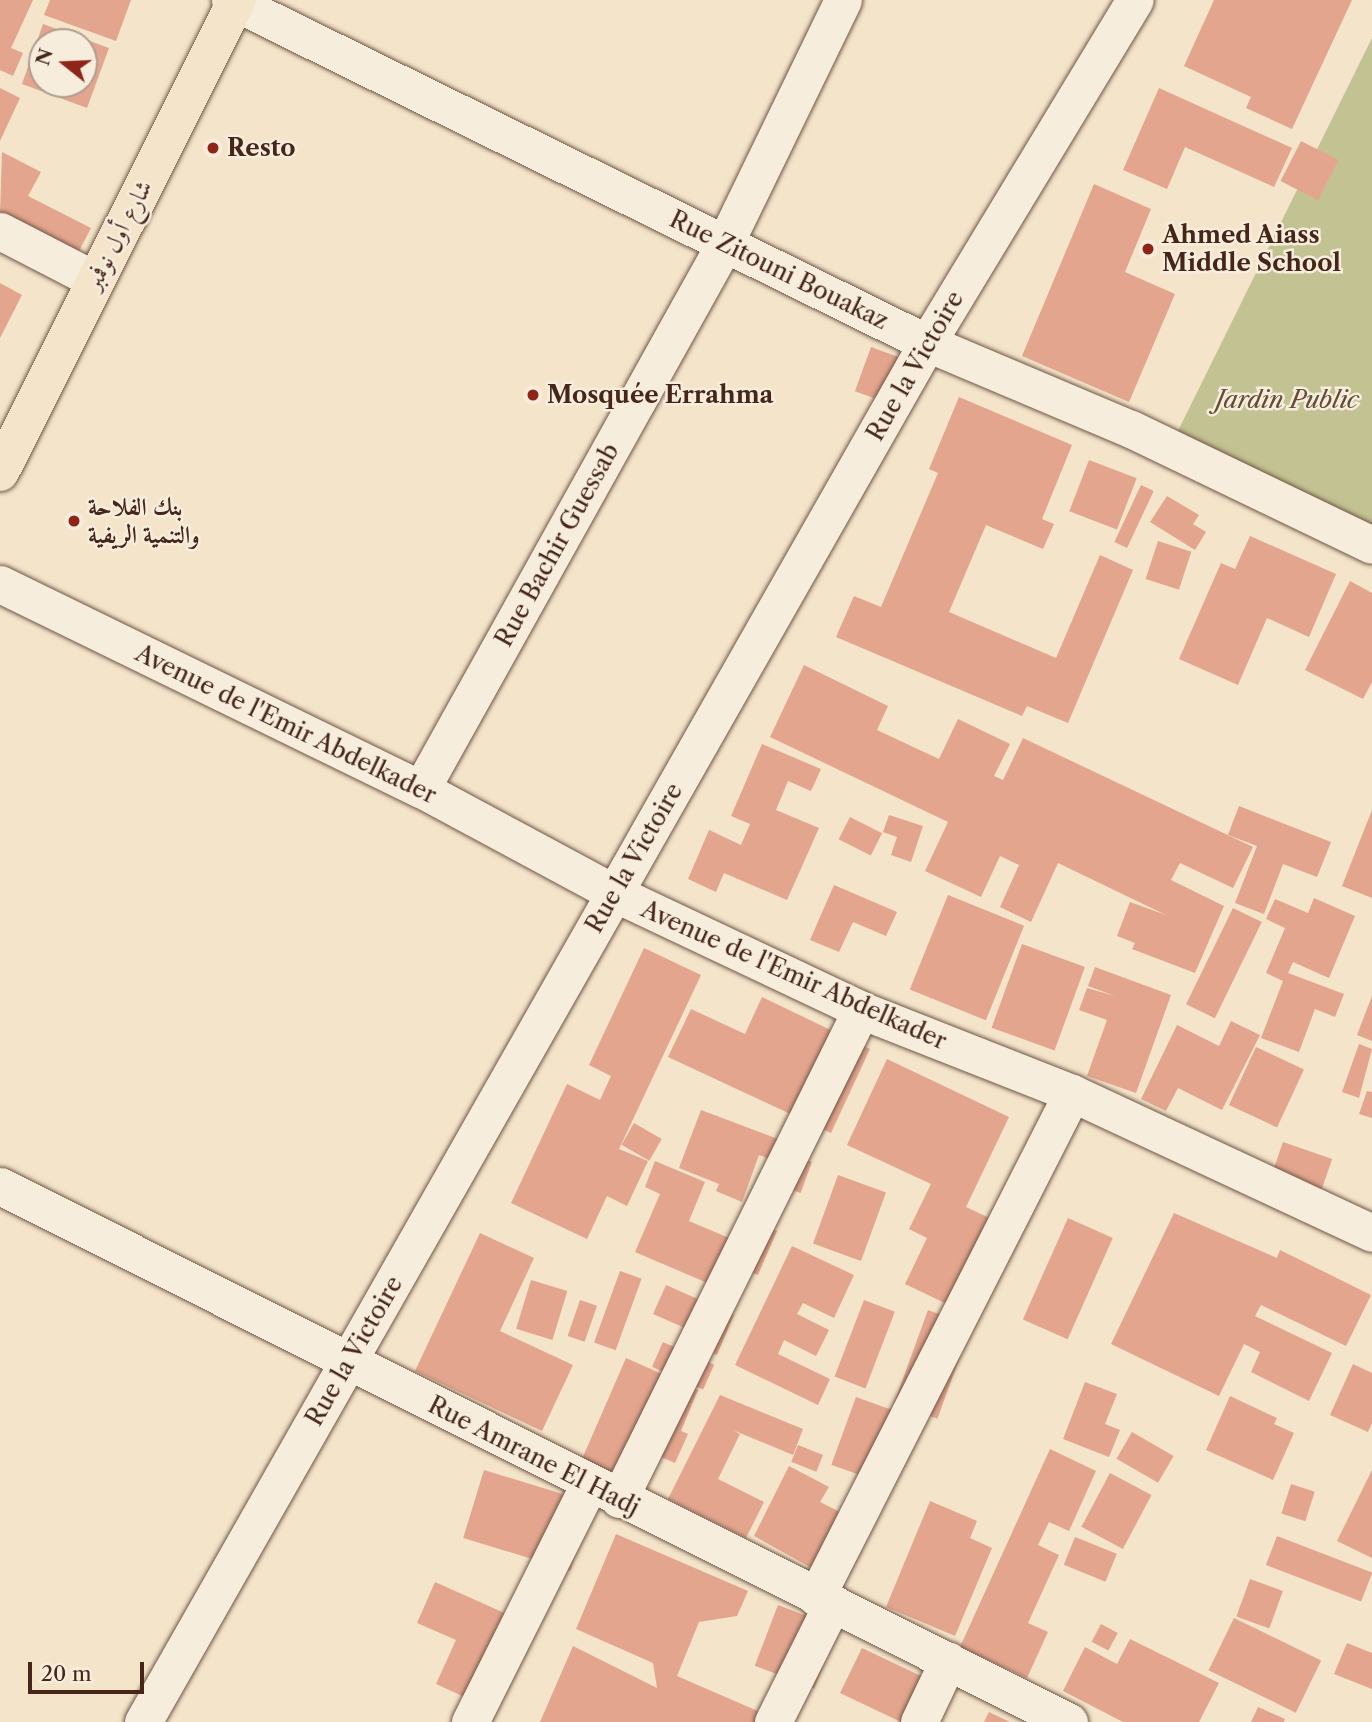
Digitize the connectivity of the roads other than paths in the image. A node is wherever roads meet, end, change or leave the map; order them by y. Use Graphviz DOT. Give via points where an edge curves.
graph roads {
  1 [pos="844,0"];
  2 [pos="1135,0"];
  3 [pos="234,1"];
  4 [pos="0,231"];
  5 [pos="725,243"];
  6 [pos="95,280"];
  7 [pos="927,343"];
  8 [pos="0,472"];
  9 [pos="1372,545"];
  10 [pos="0,584"];
  11 [pos="421,789"];
  12 [pos="614,893"];
  13 [pos="861,1010"];
  14 [pos="1072,1093"];
  15 [pos="0,1186"];
  16 [pos="1372,1233"];
  17 [pos="348,1362"];
  18 [pos="604,1492"];
  19 [pos="824,1600"];
  20 [pos="948,1661"];
  21 [pos="143,1722"];
  22 [pos="470,1722"];
  23 [pos="773,1722"];
  24 [pos="919,1722"];
  25 [pos="1069,1722"];
  1 -- 5 [label="street, Rue Bachir Guessab"];
  2 -- 7 [label="street, Rue la Victoire"];
  3 -- 5 [label="street, Rue Zitouni Bouakaz"];
  3 -- 6 [label="main road, شارع أول نوفمبر"];
  4 -- 6 [label="street"];
  5 -- 7 [label="street, Rue Zitouni Bouakaz"];
  5 -- 11 [label="street, Rue Bachir Guessab"];
  6 -- 8 [label="main road, شارع أول نوفمبر"];
  7 -- 9 [label="street, Rue Zitouni Bouakaz" via="1131,429"];
  7 -- 12 [label="street, Rue la Victoire"];
  10 -- 11 [label="street, Avenue de l'Emir Abdelkader"];
  11 -- 12 [label="street, Avenue de l'Emir Abdelkader"];
  12 -- 13 [label="street, Avenue de l'Emir Abdelkader"];
  12 -- 17 [label="street, Rue la Victoire"];
  13 -- 14 [label="street, Avenue de l'Emir Abdelkader"];
  13 -- 18 [label="street"];
  14 -- 16 [label="street, Avenue de l'Emir Abdelkader"];
  14 -- 19 [label="street"];
  15 -- 17 [label="street, Rue Amrane El Hadj"];
  17 -- 18 [label="street, Rue Amrane El Hadj"];
  17 -- 21 [label="street, Rue la Victoire"];
  18 -- 19 [label="street, Rue Amrane El Hadj"];
  18 -- 22 [label="street"];
  19 -- 20 [label="street, Rue Amrane El Hadj"];
  19 -- 23 [label="street"];
  20 -- 24 [label="street"];
  20 -- 25 [label="street, Rue Amrane El Hadj"];
}
